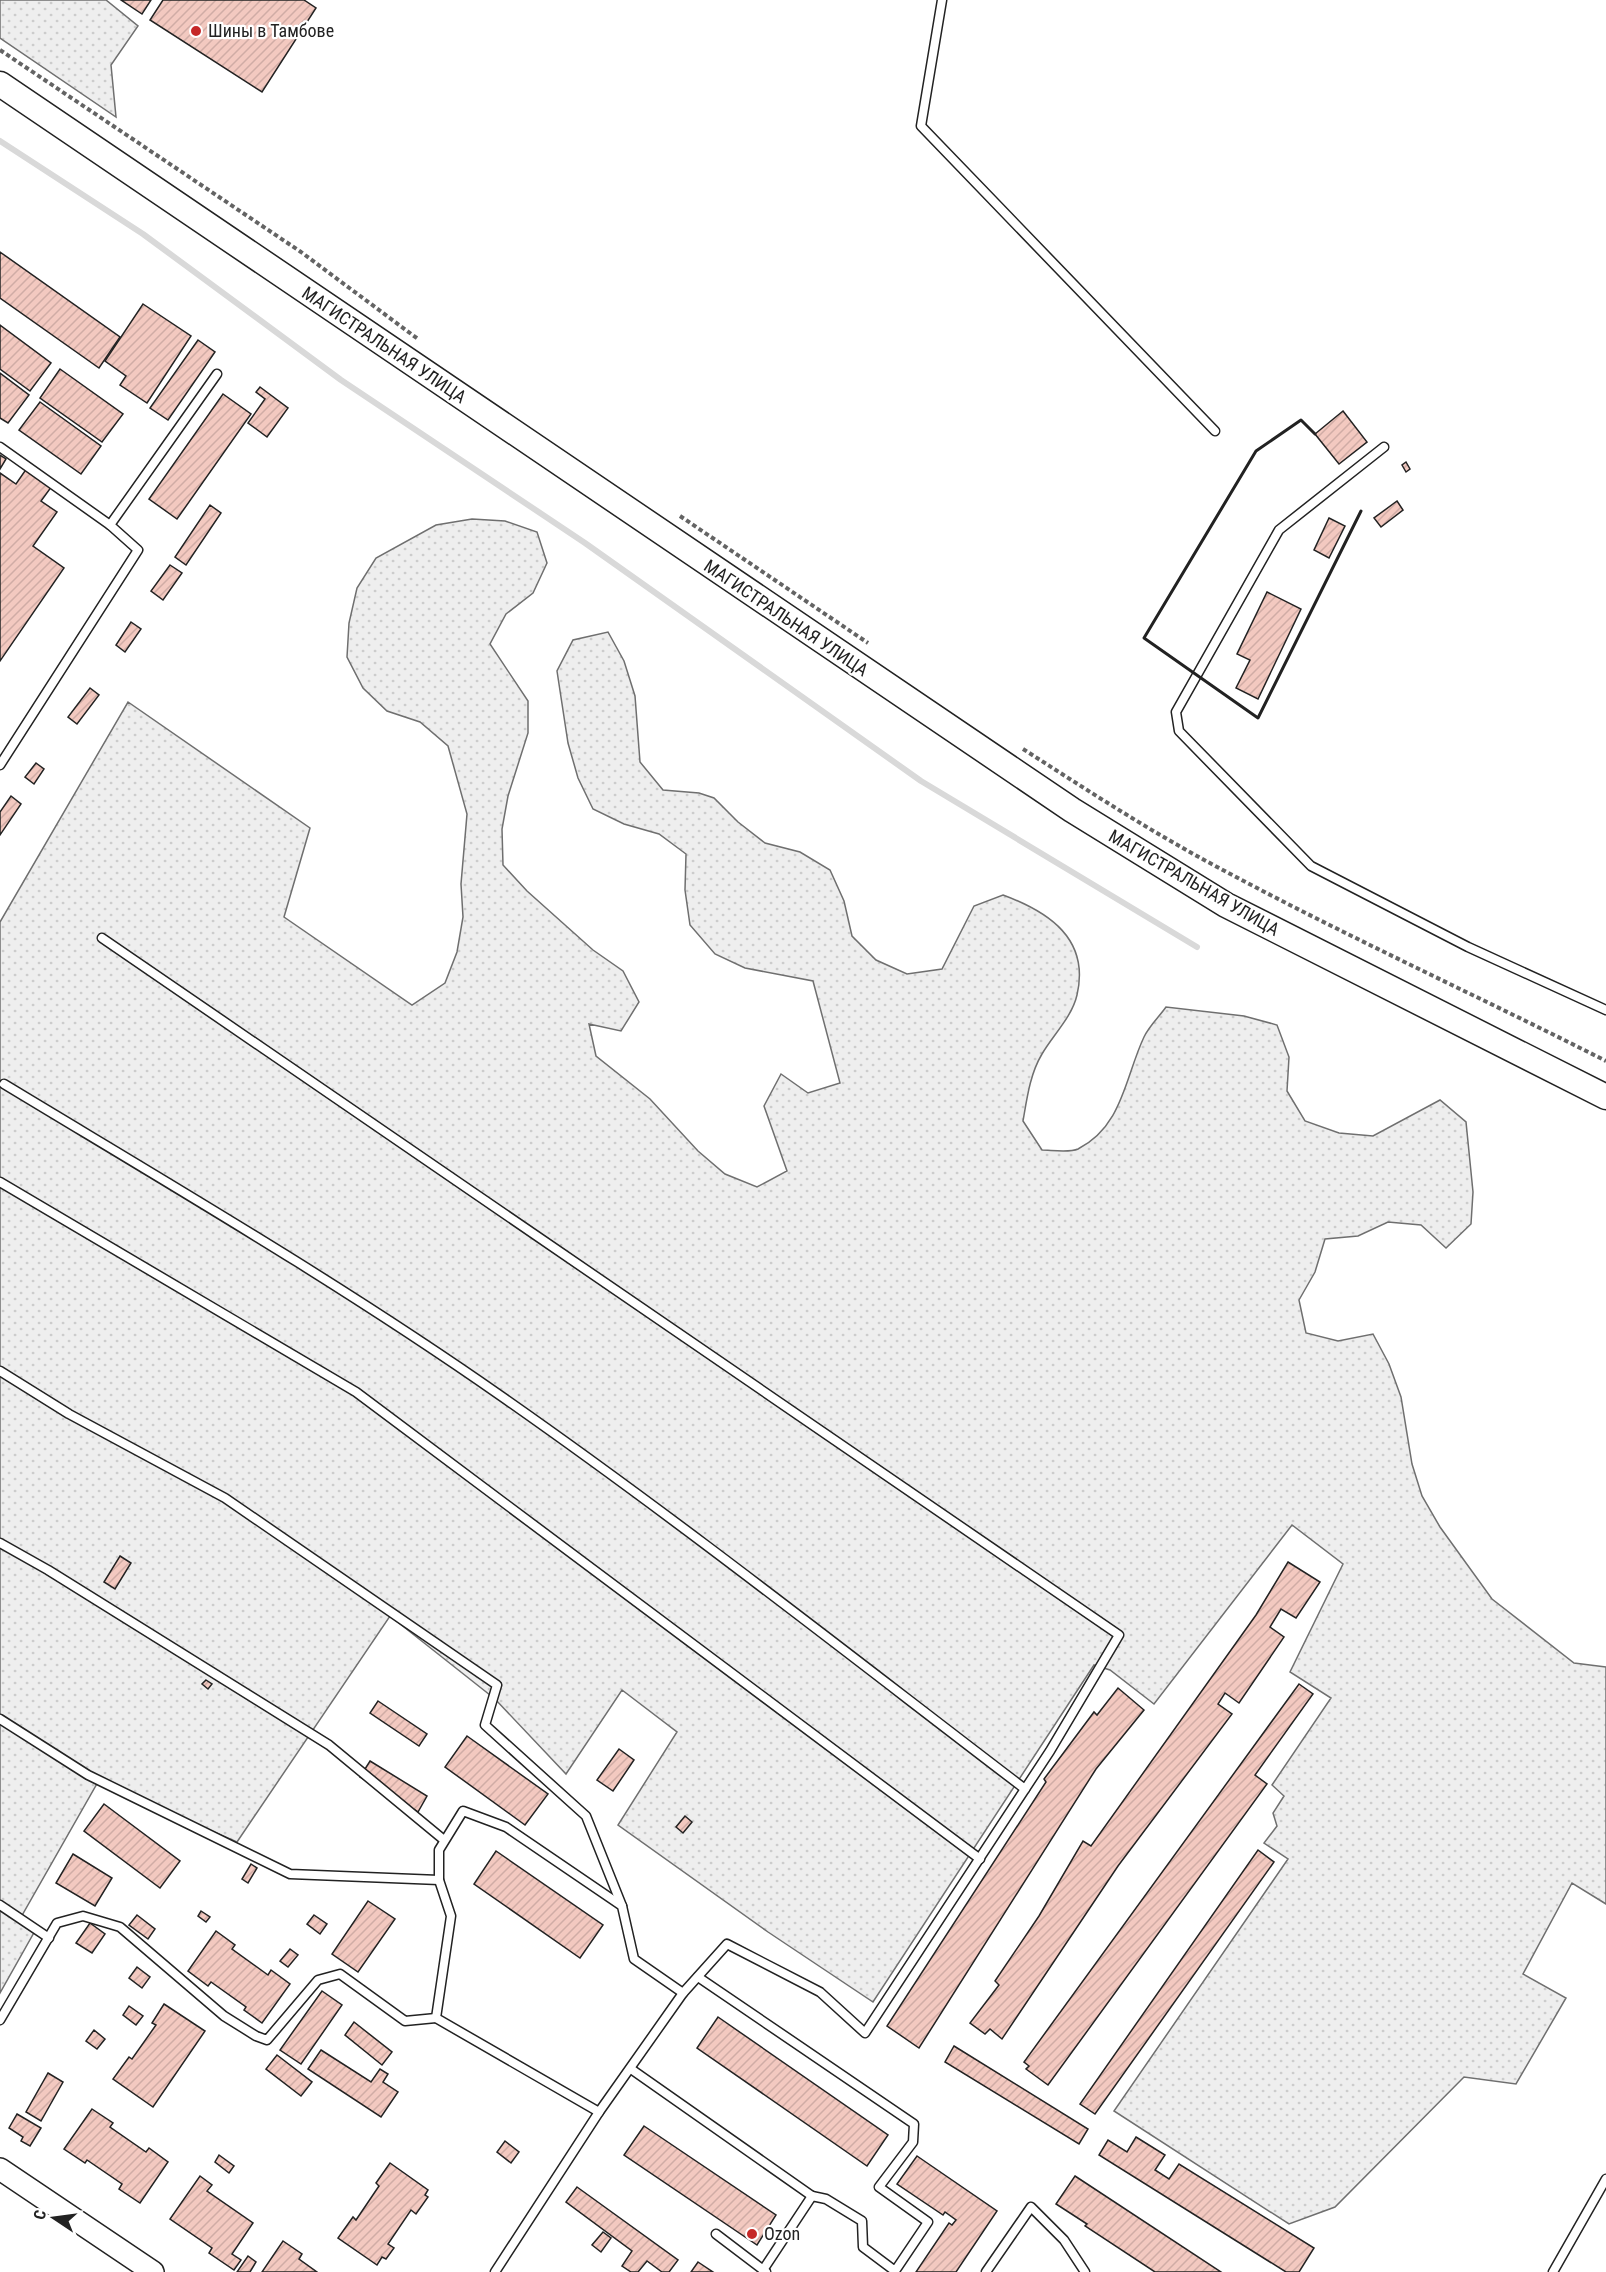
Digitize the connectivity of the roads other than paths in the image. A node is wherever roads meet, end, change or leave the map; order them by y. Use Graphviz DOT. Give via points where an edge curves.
graph roads {
  1 [pos="942,0"];
  2 [pos="0,84"];
  3 [pos="217,374"];
  4 [pos="1215,431"];
  5 [pos="0,447"];
  6 [pos="1384,447"];
  7 [pos="110,525"];
  8 [pos="0,765"];
  9 [pos="102,938"];
  10 [pos="1606,1010"];
  11 [pos="4,1084"];
  12 [pos="1606,1097"];
  13 [pos="0,1182"];
  14 [pos="0,1371"];
  15 [pos="0,1543"];
  16 [pos="0,1719"];
  17 [pos="1025,1789"];
  18 [pos="444,1840"];
  19 [pos="980,1859"];
  20 [pos="439,1881"];
  21 [pos="0,1905"];
  22 [pos="622,1906"];
  23 [pos="49,1938"];
  24 [pos="699,1977"];
  25 [pos="683,1993"];
  26 [pos="436,2018"];
  27 [pos="0,2020"];
  28 [pos="631,2069"];
  29 [pos="599,2112"];
  30 [pos="0,2169"];
  31 [pos="1606,2179"];
  32 [pos="812,2196"];
  33 [pos="716,2234"];
  34 [pos="765,2271"];
  35 [pos="153,2272"];
  36 [pos="495,2272"];
  37 [pos="986,2272"];
  38 [pos="1085,2272"];
  39 [pos="1553,2272"];
  1 -- 4 [label="lane" via="921,126"];
  2 -- 12 [label="main road, МАГИСТРАЛЬНАЯ УЛИЦА" via="1092,823 1226,905"];
  3 -- 7 [label="lane"];
  5 -- 7 [label="lane"];
  6 -- 10 [label="lane" via="1279,530 1176,712 1179,731 1311,866 1468,947"];
  7 -- 8 [label="lane" via="138,550"];
  9 -- 17 [label="lane" via="1119,1635"];
  11 -- 17 [label="lane" via="305,1266 501,1395"];
  13 -- 19 [label="lane" via="356,1392"];
  14 -- 22 [label="lane" via="69,1414 225,1498 497,1685 485,1725 586,1816"];
  15 -- 18 [label="lane" via="329,1745"];
  16 -- 20 [label="lane" via="88,1776 290,1874"];
  17 -- 19 [label="lane"];
  18 -- 20 [label="lane" via="439,1850"];
  18 -- 22 [label="lane" via="463,1810 506,1827"];
  19 -- 24 [label="lane" via="865,2033 820,1992 727,1944"];
  20 -- 26 [label="lane" via="451,1916"];
  21 -- 23 [label="lane"];
  22 -- 25 [label="lane" via="634,1959"];
  23 -- 26 [label="lane" via="57,1923 83,1916 120,1927 224,2016 267,2040 318,1980 340,1974 405,2021"];
  23 -- 27 [label="lane"];
  24 -- 25 [label="lane"];
  24 -- 32 [label="lane" via="914,2124 913,2142 879,2187 928,2222 896,2271 863,2247 862,2221 826,2199"];
  25 -- 28 [label="lane"];
  26 -- 29 [label="lane"];
  28 -- 29 [label="lane"];
  28 -- 32 [label="lane"];
  29 -- 36 [label="lane"];
  30 -- 35 [label="street"];
  31 -- 39 [label="lane"];
  32 -- 34 [label="lane"];
  33 -- 34 [label="lane"];
  37 -- 38 [label="lane" via="1031,2207 1064,2240"];
}
